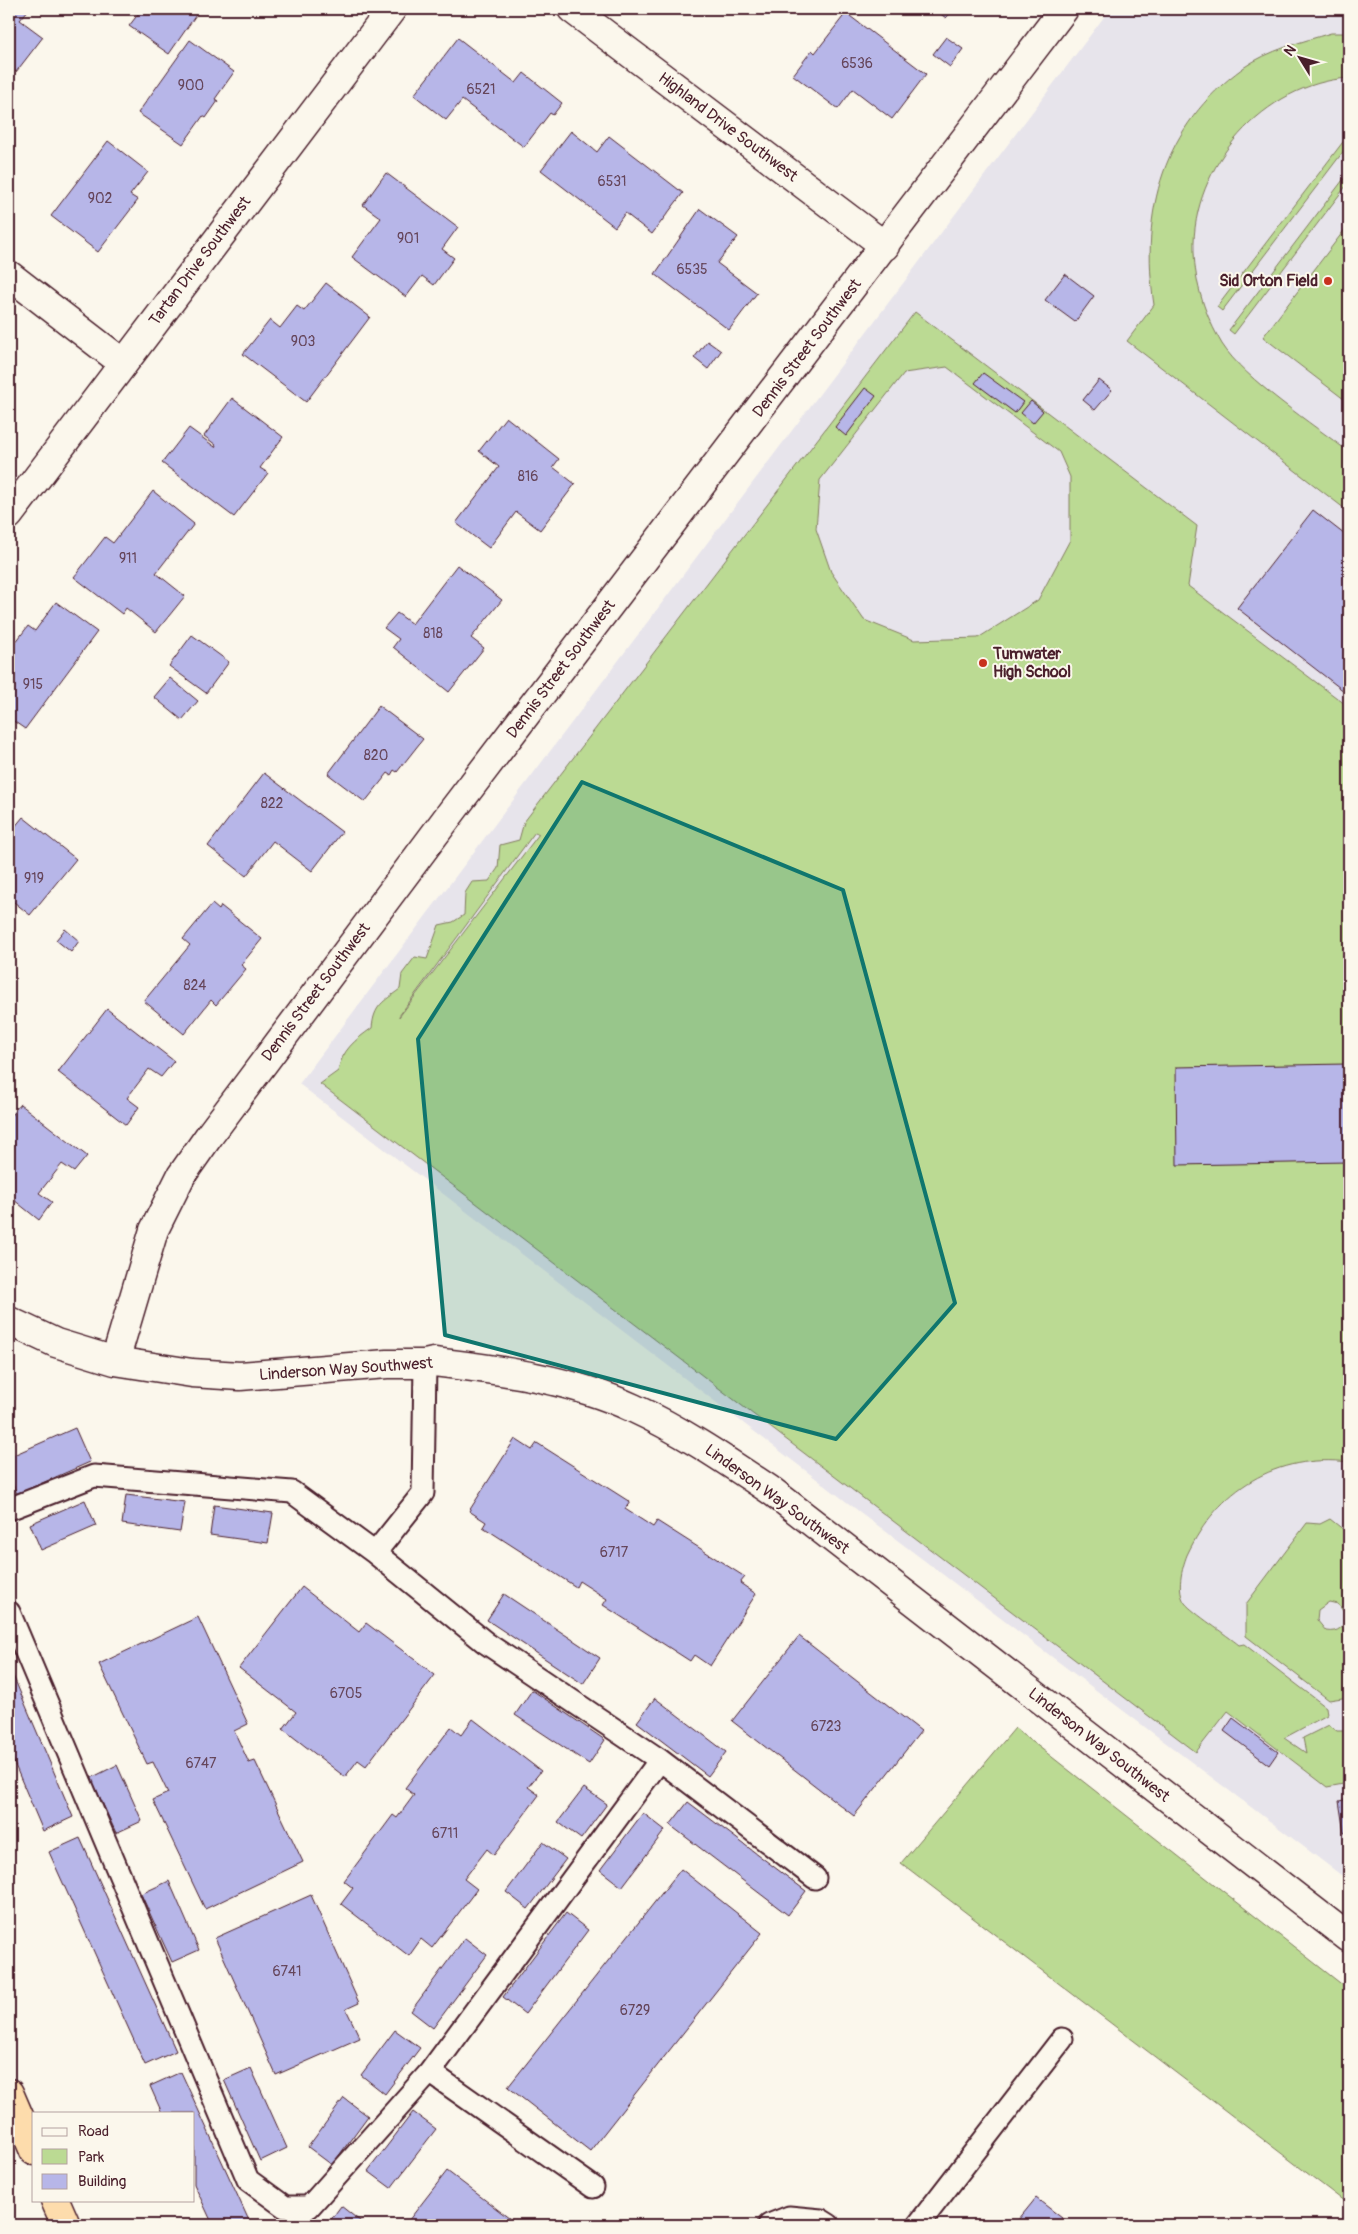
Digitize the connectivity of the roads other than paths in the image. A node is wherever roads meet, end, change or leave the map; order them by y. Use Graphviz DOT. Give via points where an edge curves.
graph roads {
  1 [pos="392,9"];
  2 [pos="572,9"];
  3 [pos="1064,9"];
  4 [pos="885,246"];
  5 [pos="9,276"];
  6 [pos="123,362"];
  7 [pos="9,514"];
  8 [pos="9,1321"];
  9 [pos="115,1361"];
  10 [pos="425,1364"];
  11 [pos="9,1509"];
  12 [pos="375,1553"];
  13 [pos="9,1612"];
  14 [pos="660,1760"];
  15 [pos="815,1878"];
  16 [pos="1349,1938"];
  17 [pos="1062,2039"];
  18 [pos="430,2072"];
  19 [pos="9,2093"];
  20 [pos="32,2146"];
  21 [pos="592,2188"];
  22 [pos="56,2202"];
  23 [pos="66,2225"];
  24 [pos="769,2225"];
  25 [pos="829,2225"];
  26 [pos="918,2225"];
  1 -- 6 [label="street, Tartan Drive Southwest"];
  2 -- 4 [label="street, Highland Drive Southwest"];
  3 -- 4 [label="street, Dennis Street Southwest"];
  4 -- 9 [label="street, Dennis Street Southwest" via="299,1014 181,1176 154,1230"];
  5 -- 6 [label="street"];
  6 -- 7 [label="street, Tartan Drive Southwest"];
  8 -- 9 [label="street, Linderson Way Southwest" via="56,1343"];
  9 -- 10 [label="street, Linderson Way Southwest" via="192,1373 240,1376"];
  10 -- 12 [label="lane" via="422,1493"];
  10 -- 16 [label="street, Linderson Way Southwest" via="434,1362 512,1371 574,1386 633,1408 702,1445 773,1492"];
  11 -- 12 [label="lane" via="94,1476 292,1492"];
  12 -- 14 [label="lane" via="486,1643"];
  13 -- 18 [label="lane" via="248,2180 285,2207 309,2207"];
  14 -- 15 [label="lane"];
  14 -- 18 [label="lane"];
  17 -- 26 [label="lane"];
  18 -- 21 [label="lane"];
  19 -- 20 [label="highway"];
  22 -- 23 [label="highway"];
  24 -- 25 [label="lane" via="789,2217 821,2220"];
}
